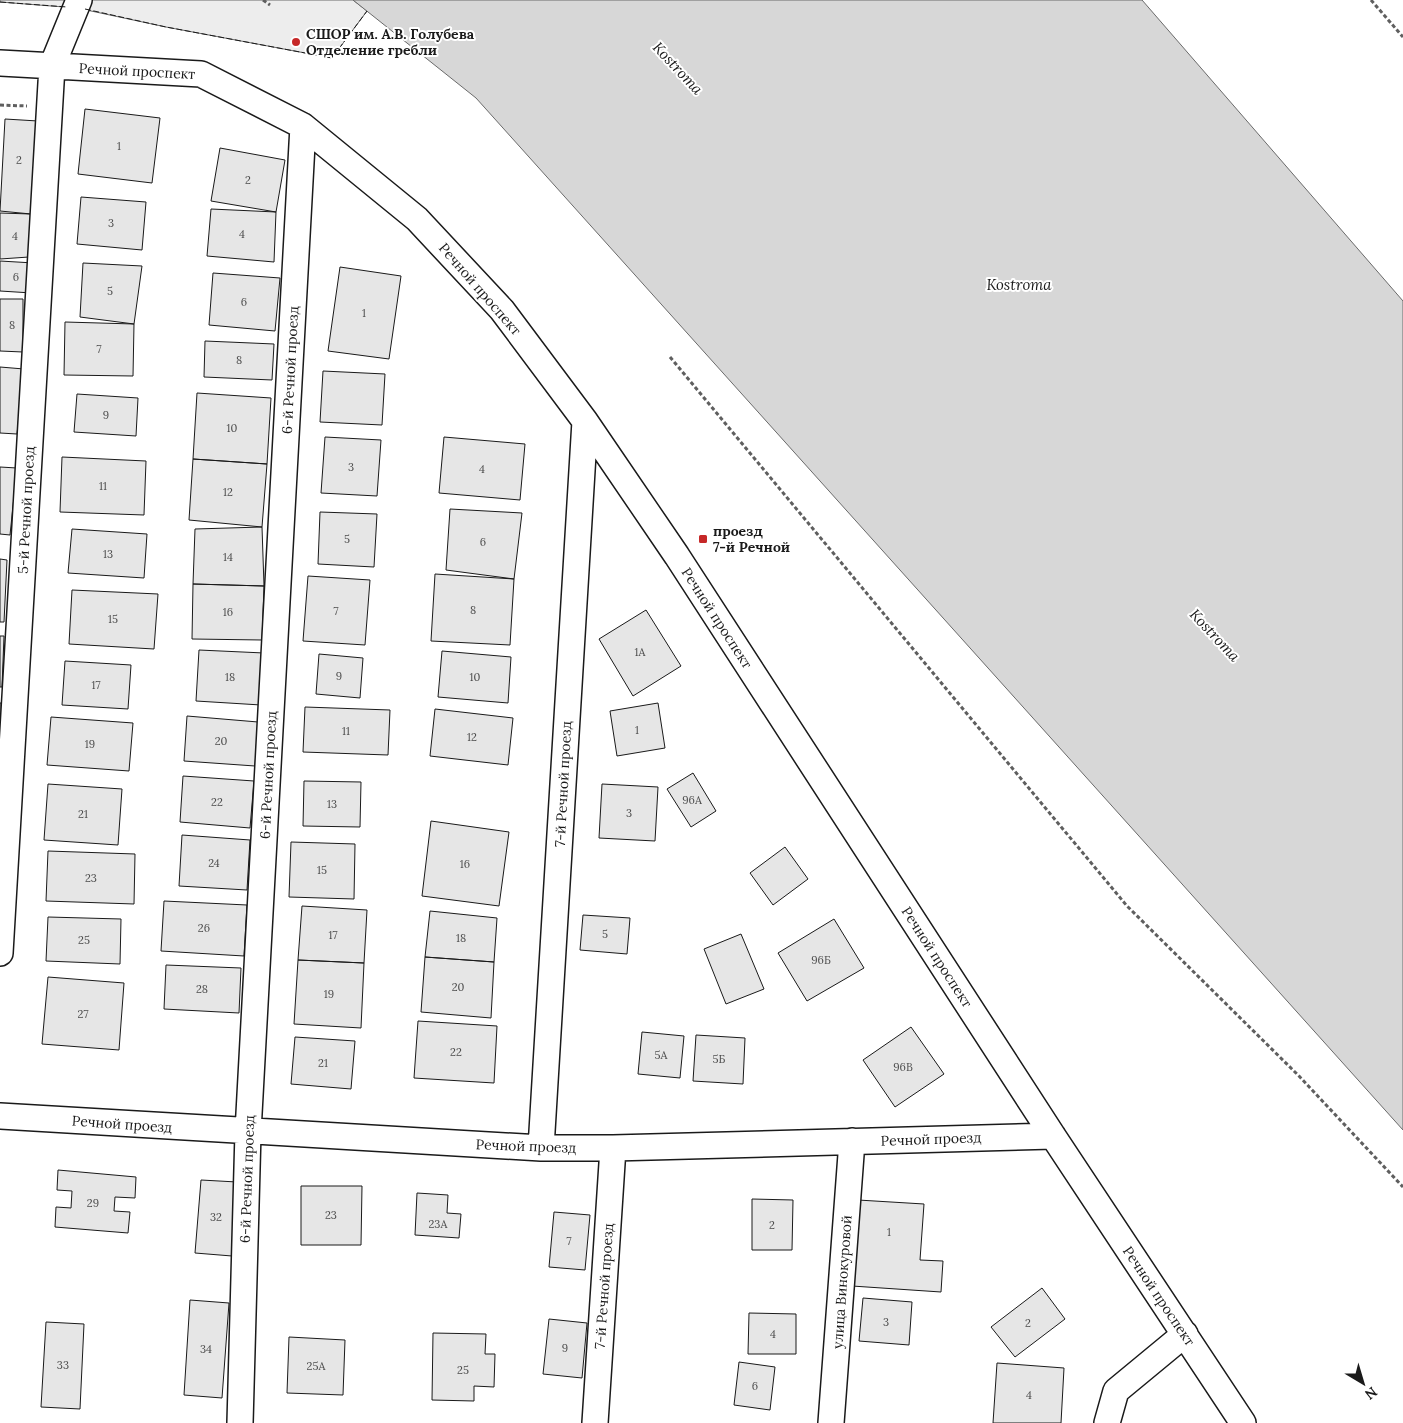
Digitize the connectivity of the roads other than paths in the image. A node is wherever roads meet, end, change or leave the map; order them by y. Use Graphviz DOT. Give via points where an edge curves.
graph roads {
  1 [pos="79,0"];
  2 [pos="0,63"];
  3 [pos="52,66"];
  4 [pos="303,126"];
  5 [pos="585,421"];
  6 [pos="0,953"];
  7 [pos="0,1116"];
  8 [pos="248,1132"];
  9 [pos="1053,1136"];
  10 [pos="852,1141"];
  11 [pos="541,1148"];
  12 [pos="614,1148"];
  13 [pos="1185,1334"];
  14 [pos="240,1423"];
  15 [pos="595,1423"];
  16 [pos="831,1423"];
  17 [pos="1108,1423"];
  18 [pos="1244,1423"];
  1 -- 3 [label="street, 5-й Речной проезд"];
  2 -- 3 [label="street, Речной проспект"];
  3 -- 4 [label="street, Речной проспект" via="201,74"];
  3 -- 6 [label="street, 5-й Речной проезд"];
  4 -- 5 [label="street, Речной проспект" via="417,219 502,310"];
  4 -- 8 [label="street, 6-й Речной проезд"];
  5 -- 9 [label="street, Речной проспект" via="682,564"];
  5 -- 11 [label="street, 7-й Речной проезд"];
  7 -- 8 [label="street, Речной проезд"];
  8 -- 11 [label="street, Речной проезд"];
  8 -- 14 [label="street, 6-й Речной проезд"];
  9 -- 10 [label="street, Речной проезд"];
  9 -- 13 [label="street, Речной проспект"];
  10 -- 12 [label="street, Речной проезд"];
  10 -- 16 [label="street, улица Винокуровой"];
  11 -- 12 [label="street, Речной проезд"];
  12 -- 15 [label="street, 7-й Речной проезд"];
  13 -- 17 [label="street" via="1116,1391"];
  13 -- 18 [label="street, Речной проспект"];
}
